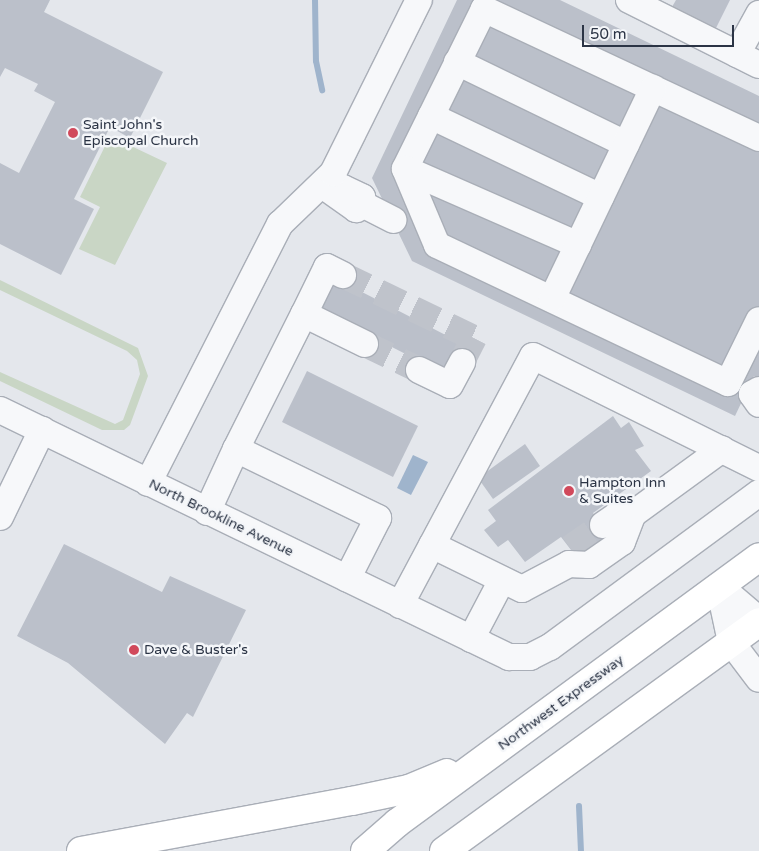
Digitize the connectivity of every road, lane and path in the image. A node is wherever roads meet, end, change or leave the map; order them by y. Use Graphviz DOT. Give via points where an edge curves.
graph roads {
  1 [pos="419,0"];
  2 [pos="629,0"];
  3 [pos="759,14"];
  4 [pos="748,60"];
  5 [pos="457,62"];
  6 [pos="653,88"];
  7 [pos="431,116"];
  8 [pos="759,138"];
  9 [pos="626,144"];
  10 [pos="405,170"];
  11 [pos="328,188"];
  12 [pos="601,197"];
  13 [pos="393,220"];
  14 [pos="578,245"];
  15 [pos="343,275"];
  16 [pos="552,299"];
  17 [pos="304,314"];
  18 [pos="759,320"];
  19 [pos="365,344"];
  20 [pos="752,351"];
  21 [pos="462,362"];
  22 [pos="419,370"];
  23 [pos="0,410"];
  24 [pos="42,430"];
  25 [pos="236,449"];
  26 [pos="722,449"];
  27 [pos="759,468"];
  28 [pos="148,483"];
  29 [pos="759,494"];
  30 [pos="207,512"];
  31 [pos="631,516"];
  32 [pos="0,517"];
  33 [pos="603,525"];
  34 [pos="432,545"];
  35 [pos="759,557"];
  36 [pos="347,579"];
  37 [pos="502,580"];
  38 [pos="719,586"];
  39 [pos="400,605"];
  40 [pos="759,621"];
  41 [pos="471,639"];
  42 [pos="731,642"];
  43 [pos="759,678"];
  44 [pos="488,756"];
  45 [pos="448,849"];
  46 [pos="81,851"];
  47 [pos="365,851"];
  1 -- 11 [label="street"];
  2 -- 4 [label="street"];
  3 -- 4 [label="street"];
  5 -- 6 [label="street" via="484,10"];
  5 -- 7 [label="street"];
  5 -- 9 [label="street"];
  6 -- 8 [label="street"];
  6 -- 9 [label="street"];
  7 -- 10 [label="street"];
  7 -- 12 [label="street"];
  9 -- 12 [label="street"];
  10 -- 14 [label="street"];
  10 -- 16 [label="street" via="438,245"];
  11 -- 13 [label="street" via="338,200 356,209 364,205"];
  11 -- 28 [label="street" via="280,224"];
  12 -- 14 [label="street"];
  14 -- 16 [label="street"];
  15 -- 17 [label="street" via="327,268"];
  16 -- 20 [label="street" via="728,383"];
  17 -- 19 [label="street"];
  17 -- 25 [label="street"];
  18 -- 20 [label="street"];
  21 -- 22 [label="street" via="450,385"];
  23 -- 24 [label="street, North Brookline Avenue"];
  24 -- 28 [label="street, North Brookline Avenue"];
  24 -- 32 [label="street"];
  25 -- 30 [label="street"];
  25 -- 36 [label="street" via="378,518"];
  26 -- 27 [label="street"];
  26 -- 31 [label="street"];
  26 -- 34 [label="street" via="532,356"];
  28 -- 30 [label="street, North Brookline Avenue"];
  29 -- 41 [label="street" via="550,647 530,657 509,657"];
  30 -- 36 [label="street, North Brookline Avenue"];
  31 -- 33 [label="street" via="616,516"];
  31 -- 37 [label="street" via="622,542 587,566 570,564 565,558 522,589"];
  34 -- 37 [label="street"];
  34 -- 39 [label="street"];
  35 -- 38 [label="highway, Northwest Expressway"];
  36 -- 39 [label="street, North Brookline Avenue"];
  37 -- 41 [label="street"];
  38 -- 40 [label="street"];
  38 -- 42 [label="street"];
  38 -- 44 [label="highway, Northwest Expressway"];
  39 -- 41 [label="street, North Brookline Avenue"];
  40 -- 42 [label="highway"];
  42 -- 43 [label="street"];
  42 -- 45 [label="highway"];
  44 -- 46 [label="highway" via="410,789"];
  44 -- 47 [label="highway, Northwest Expressway"];
}
